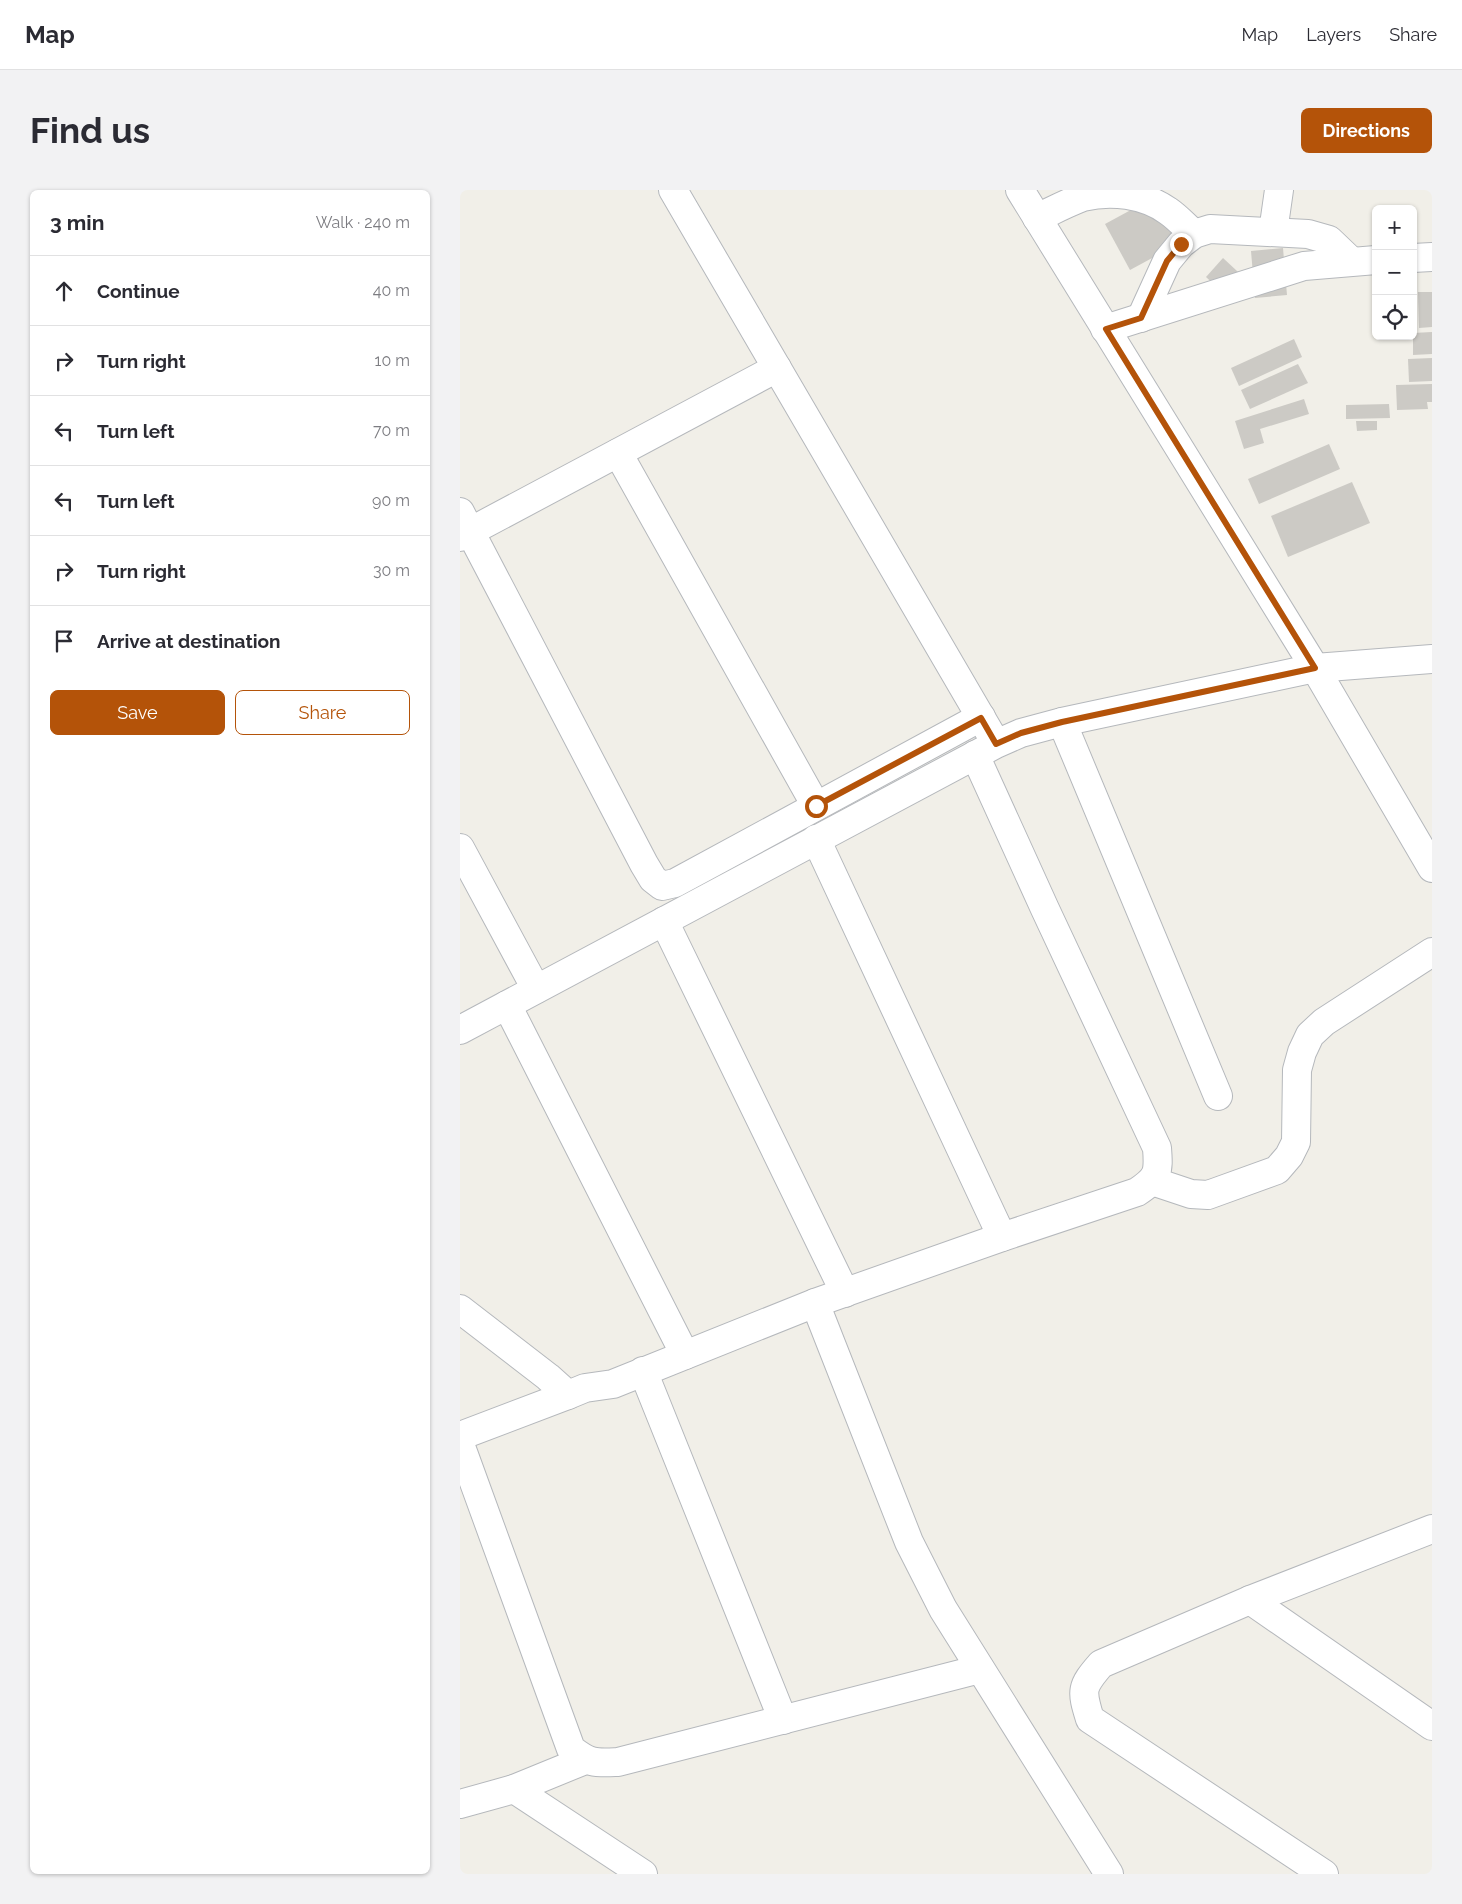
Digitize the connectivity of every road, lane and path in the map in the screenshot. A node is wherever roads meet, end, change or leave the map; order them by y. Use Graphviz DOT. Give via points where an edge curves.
graph roads {
  1 [pos="673,190"];
  2 [pos="1020,190"];
  3 [pos="1279,190"];
  4 [pos="1037,218"];
  5 [pos="1273,232"];
  6 [pos="1194,234"];
  7 [pos="1432,257"];
  8 [pos="1417,258"];
  9 [pos="1363,261"];
  10 [pos="1141,318"];
  11 [pos="1106,329"];
  12 [pos="777,368"];
  13 [pos="618,453"];
  14 [pos="463,527"];
  15 [pos="1432,659"];
  16 [pos="1315,668"];
  17 [pos="981,718"];
  18 [pos="1062,722"];
  19 [pos="985,749"];
  20 [pos="816,806"];
  21 [pos="816,840"];
  22 [pos="460,848"];
  23 [pos="1432,868"];
  24 [pos="664,921"];
  25 [pos="1432,952"];
  26 [pos="536,989"];
  27 [pos="507,1005"];
  28 [pos="460,1030"];
  29 [pos="1218,1096"];
  30 [pos="1152,1181"];
  31 [pos="1002,1237"];
  32 [pos="845,1292"];
  33 [pos="815,1303"];
  34 [pos="460,1309"];
  35 [pos="685,1355"];
  36 [pos="643,1372"];
  37 [pos="568,1395"];
  38 [pos="460,1436"];
  39 [pos="460,1444"];
  40 [pos="1432,1529"];
  41 [pos="1250,1600"];
  42 [pos="980,1669"];
  43 [pos="783,1720"];
  44 [pos="1432,1726"];
  45 [pos="585,1760"];
  46 [pos="514,1789"];
  47 [pos="460,1804"];
  48 [pos="643,1874"];
  49 [pos="1109,1874"];
  50 [pos="1324,1874"];
  1 -- 12 [label="street"];
  2 -- 4 [label="street"];
  3 -- 5 [label="street"];
  4 -- 6 [label="street" via="1084,197 1107,192 1149,200"];
  4 -- 11 [label="street"];
  5 -- 6 [label="street" via="1227,229"];
  5 -- 9 [label="street" via="1308,234 1329,240"];
  6 -- 10 [label="street" via="1167,261"];
  7 -- 8 [label="street"];
  9 -- 10 [label="street" via="1304,266"];
  10 -- 11 [label="street"];
  11 -- 16 [label="street"];
  12 -- 13 [label="street"];
  12 -- 17 [label="street"];
  13 -- 14 [label="street"];
  13 -- 20 [label="street"];
  14 -- 20 [label="street" via="654,879 662,886 675,883"];
  15 -- 16 [label="street"];
  16 -- 18 [label="street"];
  16 -- 23 [label="street"];
  17 -- 19 [label="street"];
  17 -- 20 [label="street"];
  18 -- 19 [label="street" via="1021,733"];
  18 -- 29 [label="street"];
  19 -- 21 [label="street"];
  19 -- 30 [label="street" via="1045,909 1157,1148 1159,1168"];
  21 -- 24 [label="street"];
  21 -- 31 [label="street"];
  22 -- 26 [label="street"];
  24 -- 26 [label="street"];
  24 -- 32 [label="street"];
  25 -- 30 [label="street" via="1324,1022 1310,1035 1297,1070 1296,1142 1290,1156 1277,1170 1208,1195 1191,1194"];
  26 -- 27 [label="street"];
  27 -- 28 [label="street"];
  27 -- 35 [label="street"];
  30 -- 31 [label="street" via="1137,1192"];
  31 -- 32 [label="street"];
  32 -- 33 [label="street"];
  33 -- 35 [label="street"];
  33 -- 42 [label="street" via="909,1542 943,1609"];
  34 -- 37 [label="street"];
  35 -- 36 [label="street"];
  36 -- 37 [label="street" via="613,1384 585,1388"];
  36 -- 43 [label="street"];
  37 -- 38 [label="street"];
  39 -- 45 [label="street" via="571,1749"];
  40 -- 41 [label="street"];
  41 -- 44 [label="street"];
  41 -- 50 [label="street" via="1101,1664 1086,1681 1083,1696 1090,1719"];
  42 -- 43 [label="street"];
  42 -- 49 [label="street"];
  43 -- 45 [label="street" via="618,1762"];
  45 -- 46 [label="street"];
  46 -- 47 [label="street"];
  46 -- 48 [label="street"];
}
